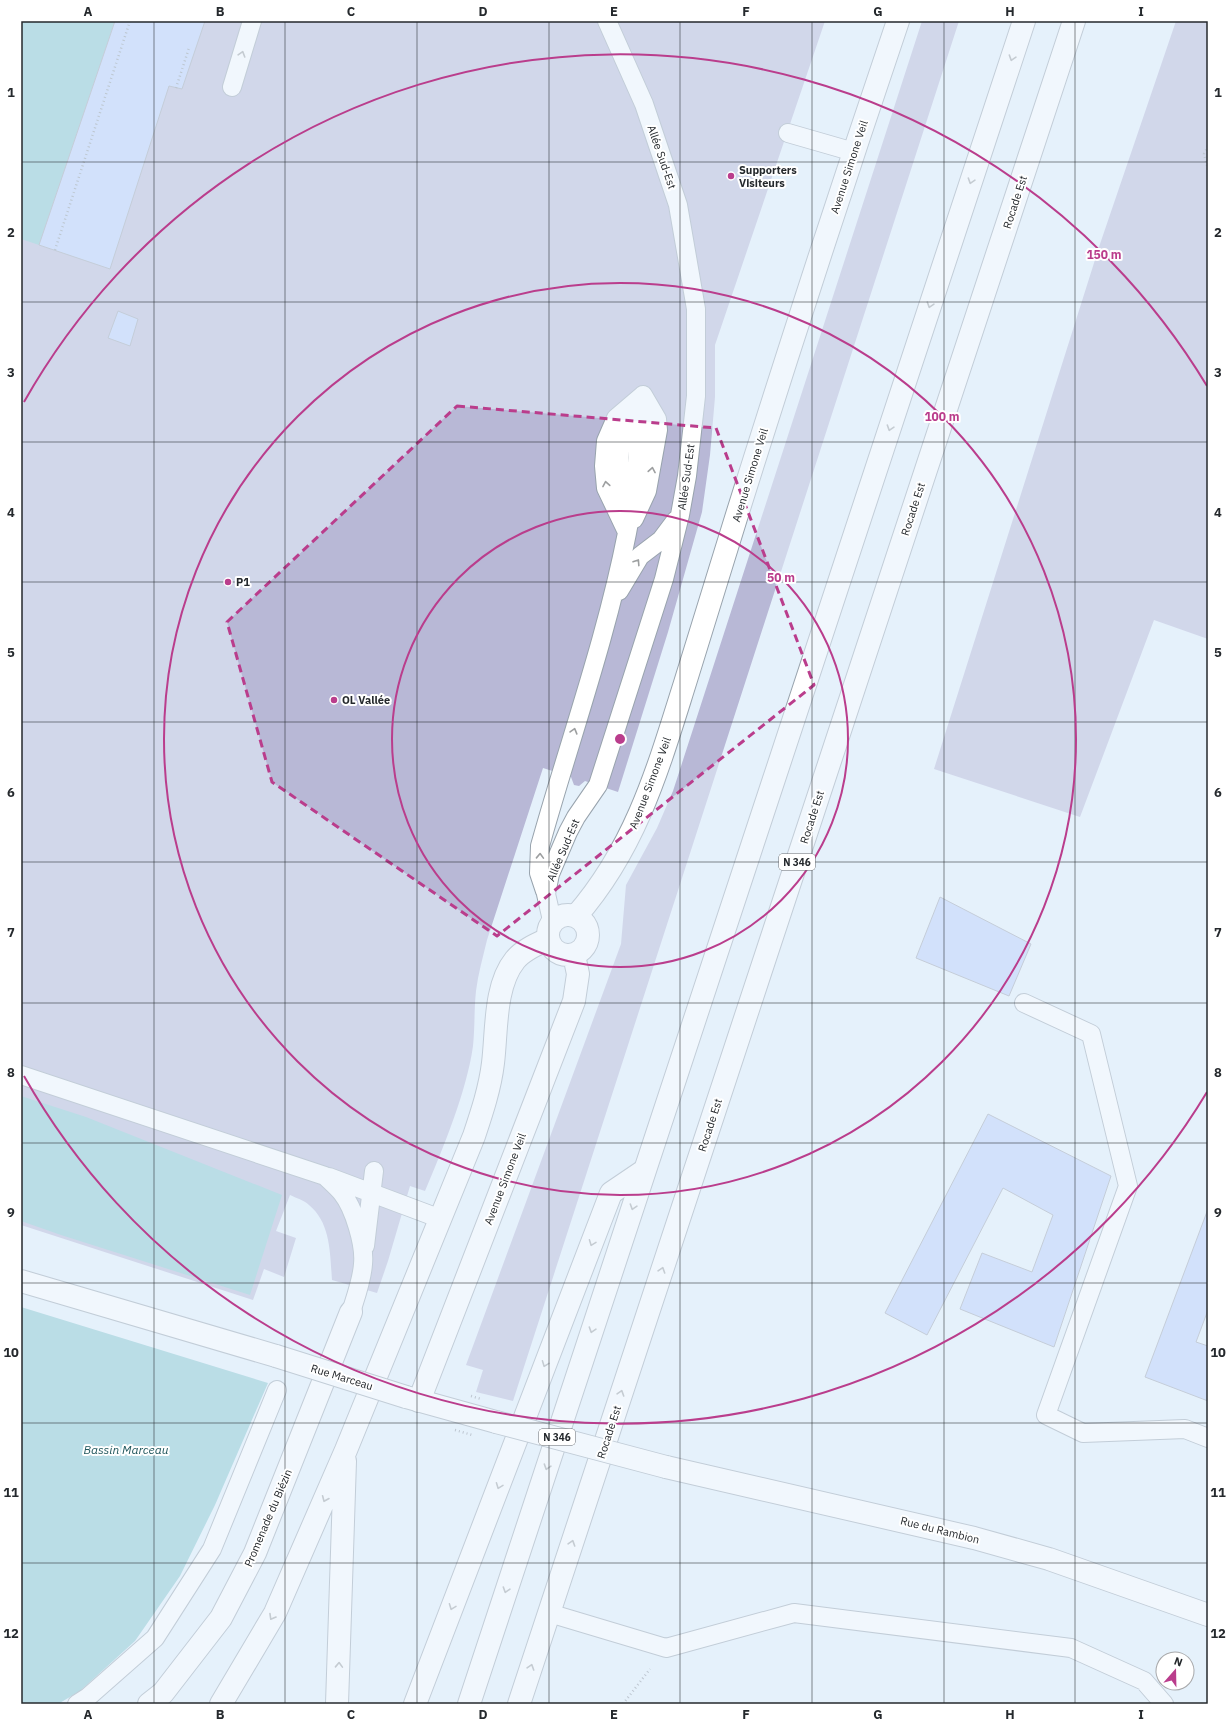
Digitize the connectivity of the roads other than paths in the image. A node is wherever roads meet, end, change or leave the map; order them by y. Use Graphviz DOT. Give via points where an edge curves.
graph roads {
  1 [pos="252,21"];
  2 [pos="606,21"];
  3 [pos="898,21"];
  4 [pos="1024,21"];
  5 [pos="1074,21"];
  6 [pos="232,87"];
  7 [pos="788,133"];
  8 [pos="854,152"];
  9 [pos="680,515"];
  10 [pos="627,532"];
  11 [pos="610,608"];
  12 [pos="546,894"];
  13 [pos="576,916"];
  14 [pos="551,930"];
  15 [pos="574,955"];
  16 [pos="1024,1003"];
  17 [pos="21,1075"];
  18 [pos="645,1170"];
  19 [pos="374,1171"];
  20 [pos="325,1176"];
  21 [pos="372,1192"];
  22 [pos="441,1219"];
  23 [pos="363,1262"];
  24 [pos="21,1281"];
  25 [pos="351,1312"];
  26 [pos="277,1390"];
  27 [pos="413,1399"];
  28 [pos="1208,1438"];
  29 [pos="346,1450"];
  30 [pos="666,1466"];
  31 [pos="549,1613"];
  32 [pos="1208,1615"];
  33 [pos="77,1704"];
  34 [pos="149,1704"];
  35 [pos="221,1704"];
  36 [pos="337,1704"];
  37 [pos="415,1704"];
  38 [pos="469,1704"];
  39 [pos="519,1704"];
  40 [pos="1164,1704"];
  6 -- 1 [label="lane, one-way"];
  2 -- 9 [label="lane, Allée Sud-Est" via="644,104 678,205 696,309 696,396"];
  3 -- 8 [label="main road, Avenue Simone Veil"];
  4 -- 18 [label="main road, N 346, one-way"];
  31 -- 5 [label="main road, Rocade Est / N 346, one-way"];
  7 -- 8 [label="lane"];
  8 -- 13 [label="main road, Avenue Simone Veil" via="772,403 668,738 643,809 614,863"];
  11 -- 9 [label="lane, one-way" via="640,556 661,540"];
  9 -- 12 [label="lane, Allée Sud-Est" via="664,579 598,786 568,832 550,874"];
  10 -- 10 [label="lane" via="648,491 658,430 657,419 643,395 625,429 618,464"];
  10 -- 11 [label="lane"];
  12 -- 11 [label="lane, one-way" via="539,873 540,846"];
  12 -- 14 [label="lane, Allée Sud-Est"];
  13 -- 14 [label="main road" via="564,915"];
  13 -- 15 [label="main road" via="586,924 589,936 584,948"];
  14 -- 15 [label="main road" via="550,945 560,954"];
  14 -- 22 [label="main road" via="515,960 505,979 498,1003 489,1089 474,1136"];
  15 -- 27 [label="main road, Avenue Simone Veil" via="578,974 574,1001"];
  16 -- 28 [label="lane" via="1091,1034 1128,1186 1046,1415 1083,1433 1185,1429"];
  17 -- 20 [label="lane"];
  18 -- 37 [label="main road, one-way" via="611,1193"];
  18 -- 38 [label="main road, N 346, one-way"];
  19 -- 21 [label="lane"];
  20 -- 21 [label="lane"];
  20 -- 23 [label="lane" via="343,1194 352,1213 360,1237"];
  21 -- 22 [label="lane"];
  21 -- 23 [label="lane"];
  22 -- 29 [label="main road"];
  23 -- 25 [label="lane" via="359,1288"];
  24 -- 27 [label="main road, Rue Marceau, bridge"];
  25 -- 34 [label="main road, Promenade du Biézin" via="255,1553 221,1618 163,1692"];
  26 -- 33 [label="lane" via="212,1549 155,1638"];
  27 -- 30 [label="main road, Rue Marceau, bridge"];
  29 -- 35 [label="main road, one-way" via="275,1613"];
  36 -- 29 [label="main road, one-way"];
  30 -- 32 [label="main road, Rue du Rambion" via="974,1538 1049,1560"];
  39 -- 31 [label="main road, Rocade Est / N 346, one-way"];
  31 -- 40 [label="lane" via="666,1648 794,1613 1071,1648 1144,1681"];
}
